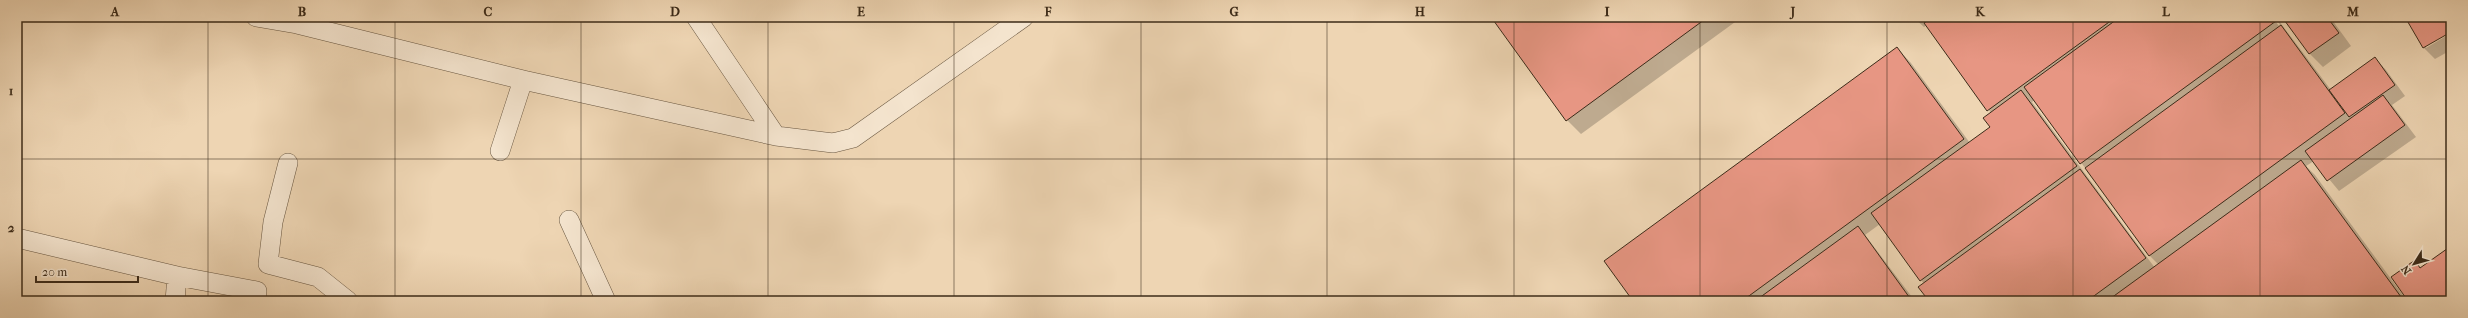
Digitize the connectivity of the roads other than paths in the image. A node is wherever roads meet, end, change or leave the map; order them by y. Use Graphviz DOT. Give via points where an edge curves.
graph roads {
  1 [pos="256,17"];
  2 [pos="696,17"];
  3 [pos="1024,17"];
  4 [pos="294,20"];
  5 [pos="523,80"];
  6 [pos="776,136"];
  7 [pos="500,151"];
  8 [pos="288,163"];
  9 [pos="569,220"];
  10 [pos="17,238"];
  11 [pos="268,264"];
  12 [pos="177,276"];
  13 [pos="256,296"];
  14 [pos="175,301"];
  15 [pos="348,301"];
  16 [pos="606,301"];
  1 -- 4 [label="lane"];
  2 -- 6 [label="lane"];
  3 -- 6 [label="lane" via="853,138 833,143"];
  4 -- 5 [label="lane"];
  5 -- 6 [label="lane"];
  5 -- 7 [label="lane"];
  8 -- 11 [label="lane" via="273,222"];
  9 -- 16 [label="lane"];
  10 -- 12 [label="lane"];
  11 -- 13 [label="lane"];
  11 -- 15 [label="lane" via="318,277"];
  12 -- 13 [label="lane"];
  12 -- 14 [label="lane"];
}
